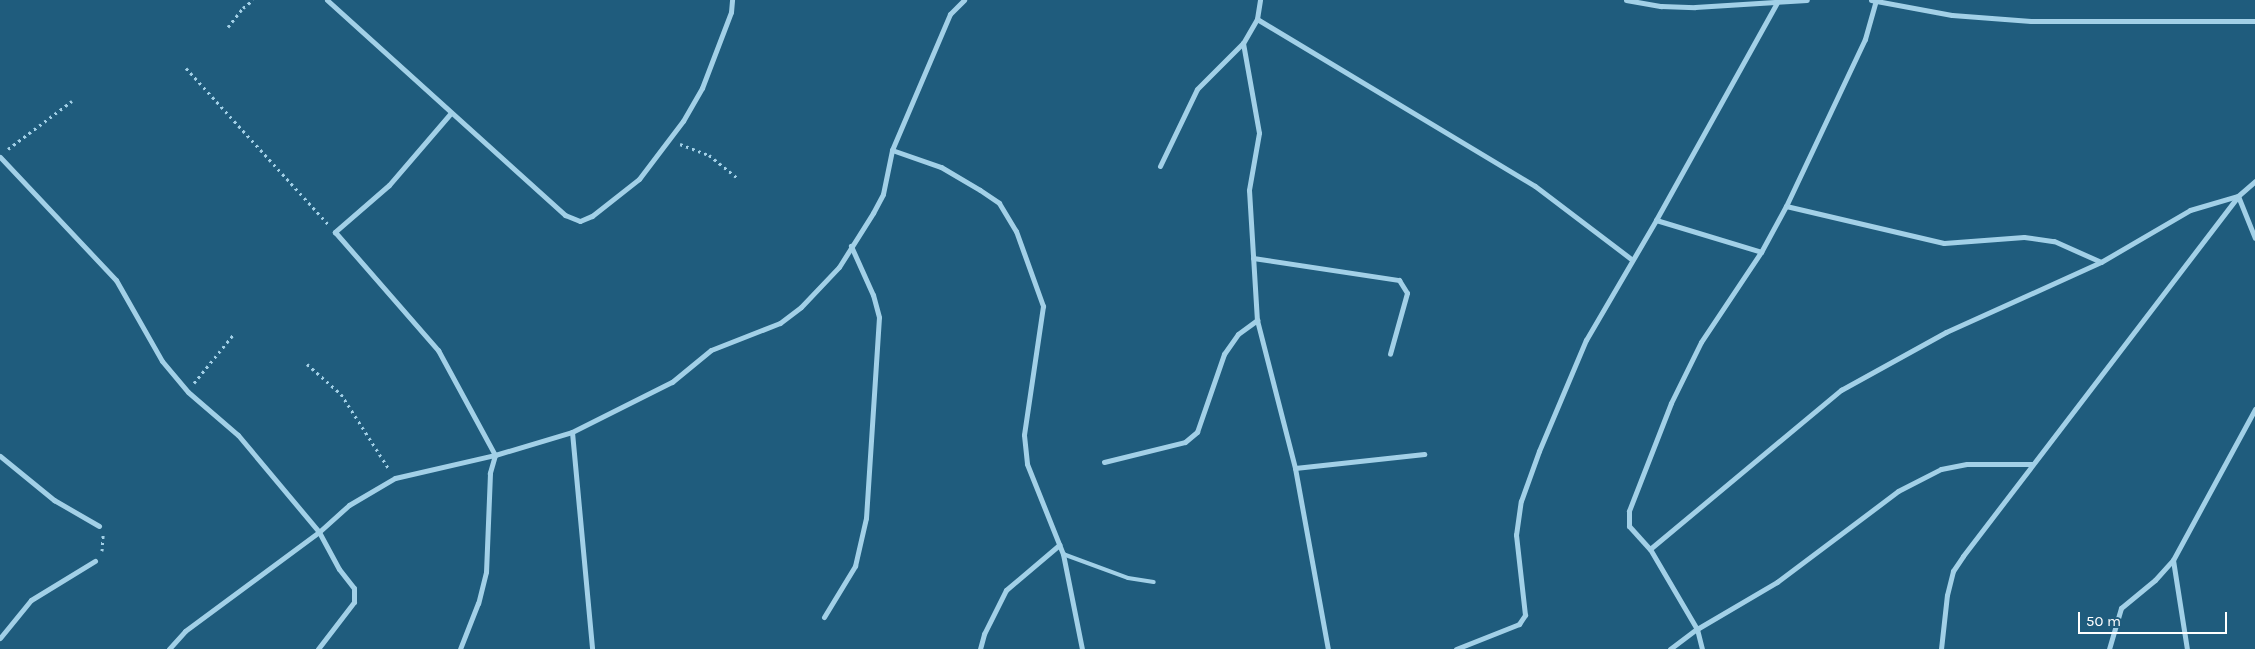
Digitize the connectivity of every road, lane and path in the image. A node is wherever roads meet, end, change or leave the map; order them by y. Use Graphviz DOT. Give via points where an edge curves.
graph roads {
  1 [pos="253,0"];
  2 [pos="327,0"];
  3 [pos="732,0"];
  4 [pos="964,0"];
  5 [pos="1260,0"];
  6 [pos="1626,0"];
  7 [pos="1696,0"];
  8 [pos="1807,0"];
  9 [pos="1871,0"];
  10 [pos="1876,0"];
  11 [pos="1776,3"];
  12 [pos="1696,7"];
  13 [pos="1257,19"];
  14 [pos="2255,21"];
  15 [pos="228,27"];
  16 [pos="1243,43"];
  17 [pos="186,68"];
  18 [pos="72,100"];
  19 [pos="450,114"];
  20 [pos="668,139"];
  21 [pos="892,150"];
  22 [pos="6,151"];
  23 [pos="0,157"];
  24 [pos="1160,166"];
  25 [pos="738,178"];
  26 [pos="2255,181"];
  27 [pos="2238,196"];
  28 [pos="1786,206"];
  29 [pos="1656,220"];
  30 [pos="335,232"];
  31 [pos="2255,238"];
  32 [pos="851,246"];
  33 [pos="1761,252"];
  34 [pos="1253,258"];
  35 [pos="1631,259"];
  36 [pos="2101,262"];
  37 [pos="1257,320"];
  38 [pos="233,335"];
  39 [pos="1390,354"];
  40 [pos="307,364"];
  41 [pos="188,392"];
  42 [pos="2255,409"];
  43 [pos="572,432"];
  44 [pos="1424,454"];
  45 [pos="0,456"];
  46 [pos="495,456"];
  47 [pos="1104,462"];
  48 [pos="2032,464"];
  49 [pos="1294,468"];
  50 [pos="395,478"];
  51 [pos="99,526"];
  52 [pos="319,532"];
  53 [pos="1060,545"];
  54 [pos="1650,549"];
  55 [pos="1063,554"];
  56 [pos="2173,560"];
  57 [pos="95,561"];
  58 [pos="1154,582"];
  59 [pos="824,617"];
  60 [pos="1697,628"];
  61 [pos="0,638"];
  62 [pos="169,649"];
  63 [pos="318,649"];
  64 [pos="460,649"];
  65 [pos="592,649"];
  66 [pos="980,649"];
  67 [pos="1082,649"];
  68 [pos="1328,649"];
  69 [pos="1456,649"];
  70 [pos="1670,649"];
  71 [pos="1702,649"];
  72 [pos="1941,649"];
  73 [pos="2109,649"];
  74 [pos="2187,649"];
  1 -- 15 [label="path" via="242,8"];
  2 -- 19 [label="street"];
  3 -- 20 [label="street" via="731,12 702,88"];
  4 -- 21 [label="street" via="950,14"];
  5 -- 13 [label="street"];
  6 -- 12 [label="street"];
  7 -- 12 [label="street"];
  8 -- 11 [label="street"];
  9 -- 10 [label="street"];
  10 -- 14 [label="street" via="1952,15 2031,21"];
  10 -- 28 [label="street" via="1865,39"];
  11 -- 12 [label="street"];
  11 -- 29 [label="street"];
  13 -- 16 [label="street"];
  13 -- 35 [label="street" via="1535,186"];
  16 -- 24 [label="street" via="1197,90"];
  16 -- 34 [label="street" via="1259,133 1249,190"];
  17 -- 30 [label="path"];
  18 -- 22 [label="path"];
  19 -- 20 [label="street" via="566,215 580,221 592,216 640,179"];
  19 -- 30 [label="street" via="389,185"];
  20 -- 25 [label="path" via="709,155"];
  21 -- 32 [label="street" via="883,194"];
  21 -- 53 [label="street" via="941,166 980,190 999,203 1016,231 1043,306 1024,435 1027,464"];
  23 -- 41 [label="street" via="116,280 162,361"];
  26 -- 27 [label="street"];
  27 -- 31 [label="street"];
  27 -- 36 [label="street" via="2190,210"];
  27 -- 48 [label="street"];
  28 -- 33 [label="street"];
  28 -- 36 [label="street" via="1944,243 2024,237 2054,241"];
  29 -- 33 [label="street"];
  29 -- 35 [label="street"];
  30 -- 46 [label="street" via="438,350"];
  32 -- 43 [label="street" via="823,286 780,322 711,350 672,382"];
  32 -- 59 [label="street" via="879,316 866,518 855,566"];
  33 -- 54 [label="street" via="1702,342 1658,433 1629,511 1629,526"];
  34 -- 37 [label="street"];
  34 -- 39 [label="street" via="1399,280 1407,293"];
  35 -- 69 [label="street" via="1586,340 1521,501 1516,535 1525,615 1519,624"];
  36 -- 54 [label="street" via="1946,332 1841,390"];
  37 -- 47 [label="street" via="1238,334 1224,354 1197,432 1185,442"];
  37 -- 49 [label="street"];
  38 -- 41 [label="path"];
  40 -- 50 [label="path" via="341,394"];
  41 -- 52 [label="street" via="238,435"];
  42 -- 56 [label="street"];
  43 -- 46 [label="street"];
  43 -- 65 [label="street"];
  44 -- 49 [label="street"];
  45 -- 51 [label="street" via="54,500"];
  46 -- 50 [label="street"];
  46 -- 64 [label="street" via="490,473 486,572"];
  48 -- 60 [label="street" via="1967,464 1940,469 1898,491 1777,582"];
  48 -- 72 [label="street" via="1953,571"];
  49 -- 68 [label="street"];
  50 -- 52 [label="street" via="350,505"];
  51 -- 57 [label="path" via="104,544"];
  52 -- 62 [label="street" via="185,631"];
  52 -- 63 [label="street" via="339,569 354,588 354,602"];
  53 -- 55 [label="street"];
  53 -- 66 [label="street" via="1006,590"];
  54 -- 60 [label="street"];
  55 -- 58 [label="lane" via="1128,578"];
  55 -- 67 [label="street"];
  56 -- 73 [label="street" via="2121,608"];
  56 -- 74 [label="street"];
  57 -- 61 [label="street" via="31,600"];
  60 -- 70 [label="street"];
  60 -- 71 [label="street"];
}
